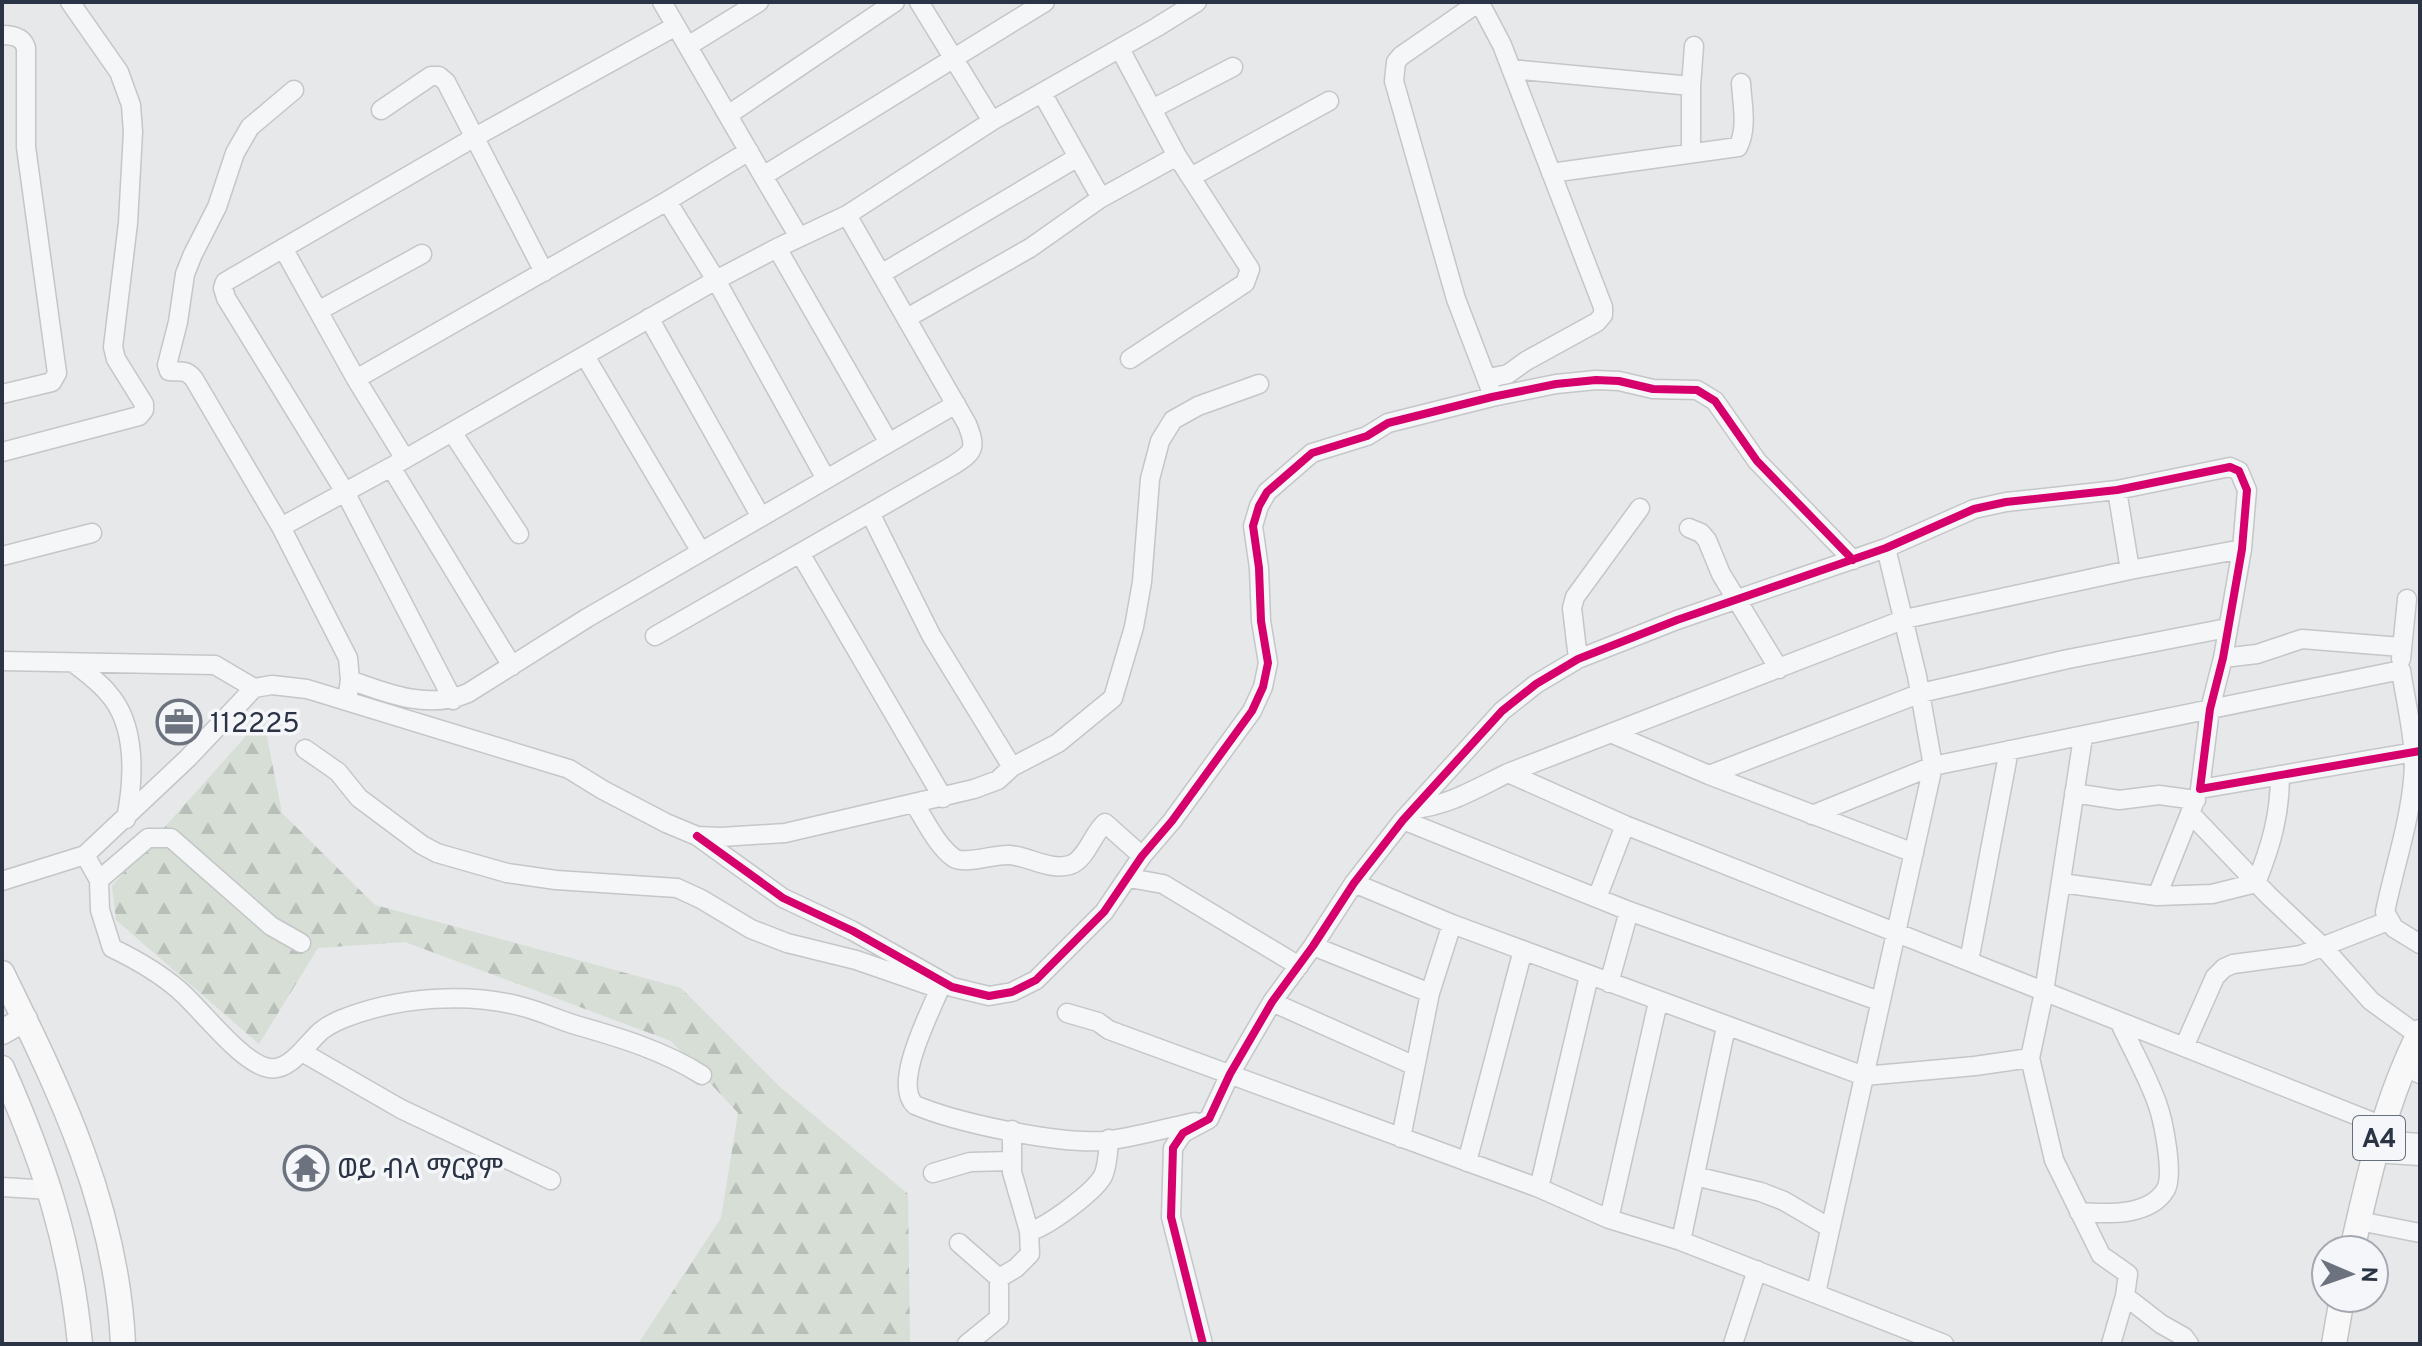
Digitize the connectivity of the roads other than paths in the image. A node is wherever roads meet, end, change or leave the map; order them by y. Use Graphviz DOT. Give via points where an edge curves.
graph roads {
  1 [pos="70,2"];
  2 [pos="662,2"];
  3 [pos="759,2"];
  4 [pos="895,2"];
  5 [pos="919,2"];
  6 [pos="1045,2"];
  7 [pos="1474,3"];
  8 [pos="1188,4"];
  9 [pos="676,26"];
  10 [pos="2,35"];
  11 [pos="688,46"];
  12 [pos="1694,46"];
  13 [pos="1120,49"];
  14 [pos="952,58"];
  15 [pos="1233,67"];
  16 [pos="1511,69"];
  17 [pos="1741,83"];
  18 [pos="1691,86"];
  19 [pos="294,90"];
  20 [pos="1042,93"];
  21 [pos="1329,101"];
  22 [pos="1152,109"];
  23 [pos="381,110"];
  24 [pos="728,115"];
  25 [pos="992,121"];
  26 [pos="475,137"];
  27 [pos="749,151"];
  28 [pos="1691,151"];
  29 [pos="1177,156"];
  30 [pos="1078,157"];
  31 [pos="1551,173"];
  32 [pos="763,176"];
  33 [pos="1191,177"];
  34 [pos="1101,198"];
  35 [pos="667,201"];
  36 [pos="847,215"];
  37 [pos="799,237"];
  38 [pos="283,248"];
  39 [pos="777,248"];
  40 [pos="422,254"];
  41 [pos="544,272"];
  42 [pos="881,274"];
  43 [pos="716,280"];
  44 [pos="318,311"];
  45 [pos="649,318"];
  46 [pos="907,318"];
  47 [pos="585,356"];
  48 [pos="1130,359"];
  49 [pos="356,379"];
  50 [pos="1259,384"];
  51 [pos="1490,388"];
  52 [pos="2,394"];
  53 [pos="956,404"];
  54 [pos="452,432"];
  55 [pos="889,443"];
  56 [pos="2,452"];
  57 [pos="398,463"];
  58 [pos="826,479"];
  59 [pos="2117,490"];
  60 [pos="345,492"];
  61 [pos="1640,508"];
  62 [pos="870,513"];
  63 [pos="761,517"];
  64 [pos="281,527"];
  65 [pos="1689,528"];
  66 [pos="92,533"];
  67 [pos="519,534"];
  68 [pos="1886,548"];
  69 [pos="2242,549"];
  70 [pos="701,552"];
  71 [pos="800,553"];
  72 [pos="2,556"];
  73 [pos="1853,560"];
  74 [pos="2130,570"];
  75 [pos="2407,599"];
  76 [pos="1736,600"];
  77 [pos="1905,619"];
  78 [pos="2227,628"];
  79 [pos="655,636"];
  80 [pos="2223,658"];
  81 [pos="2401,658"];
  82 [pos="2420,658"];
  83 [pos="1578,659"];
  84 [pos="2,661"];
  85 [pos="75,664"];
  86 [pos="512,666"];
  87 [pos="1779,669"];
  88 [pos="350,680"];
  89 [pos="254,688"];
  90 [pos="1921,693"];
  91 [pos="453,700"];
  92 [pos="347,701"];
  93 [pos="2210,709"];
  94 [pos="1613,734"];
  95 [pos="2083,737"];
  96 [pos="305,749"];
  97 [pos="2009,750"];
  98 [pos="2417,751"];
  99 [pos="1933,766"];
  100 [pos="1012,767"];
  101 [pos="1508,773"];
  102 [pos="1709,775"];
  103 [pos="2280,775"];
  104 [pos="2074,793"];
  105 [pos="943,798"];
  106 [pos="2195,801"];
  107 [pos="914,803"];
  108 [pos="1408,815"];
  109 [pos="1812,815"];
  110 [pos="126,819"];
  111 [pos="1625,825"];
  112 [pos="697,836"];
  113 [pos="1914,853"];
  114 [pos="85,855"];
  115 [pos="1142,856"];
  116 [pos="1129,878"];
  117 [pos="99,880"];
  118 [pos="2,881"];
  119 [pos="1354,883"];
  120 [pos="2061,883"];
  121 [pos="2256,883"];
  122 [pos="2157,896"];
  123 [pos="1597,898"];
  124 [pos="1629,911"];
  125 [pos="2388,921"];
  126 [pos="1452,924"];
  127 [pos="1896,931"];
  128 [pos="301,943"];
  129 [pos="2420,944"];
  130 [pos="1313,946"];
  131 [pos="2324,948"];
  132 [pos="1523,950"];
  133 [pos="1969,961"];
  134 [pos="1299,966"];
  135 [pos="2,973"];
  136 [pos="1589,976"];
  137 [pos="1609,983"];
  138 [pos="946,988"];
  139 [pos="2044,992"];
  140 [pos="1430,993"];
  141 [pos="1879,1001"];
  142 [pos="1272,1002"];
  143 [pos="1658,1002"];
  144 [pos="1067,1013"];
  145 [pos="25,1019"];
  146 [pos="2120,1023"];
  147 [pos="1726,1027"];
  148 [pos="2,1032"];
  149 [pos="2419,1034"];
  150 [pos="2184,1047"];
  151 [pos="302,1052"];
  152 [pos="2030,1058"];
  153 [pos="1415,1066"];
  154 [pos="2412,1071"];
  155 [pos="1230,1074"];
  156 [pos="4,1075"];
  157 [pos="702,1075"];
  158 [pos="1864,1076"];
  159 [pos="1209,1119"];
  160 [pos="1012,1130"];
  161 [pos="1401,1138"];
  162 [pos="1109,1139"];
  163 [pos="2378,1139"];
  164 [pos="2420,1143"];
  165 [pos="2420,1156"];
  166 [pos="1012,1161"];
  167 [pos="1467,1162"];
  168 [pos="933,1173"];
  169 [pos="1695,1176"];
  170 [pos="551,1180"];
  171 [pos="2,1187"];
  172 [pos="1539,1188"];
  173 [pos="50,1190"];
  174 [pos="2079,1212"];
  175 [pos="1609,1219"];
  176 [pos="2359,1221"];
  177 [pos="1830,1228"];
  178 [pos="1029,1231"];
  179 [pos="2420,1233"];
  180 [pos="2356,1234"];
  181 [pos="1681,1241"];
  182 [pos="959,1243"];
  183 [pos="1757,1270"];
  184 [pos="999,1278"];
  185 [pos="1816,1293"];
  186 [pos="2125,1296"];
  187 [pos="2339,1314"];
  188 [pos="80,1344"];
  189 [pos="123,1344"];
  190 [pos="967,1344"];
  191 [pos="1203,1344"];
  192 [pos="1733,1344"];
  193 [pos="1944,1344"];
  194 [pos="2111,1344"];
  195 [pos="2189,1344"];
  196 [pos="2334,1344"];
  1 -- 56 [label="street" via="119,72 131,105 128,223 113,347 144,410 139,416"];
  2 -- 9 [label="street"];
  3 -- 11 [label="street"];
  4 -- 24 [label="street"];
  5 -- 14 [label="street"];
  6 -- 14 [label="street"];
  7 -- 16 [label="street" via="1492,23"];
  7 -- 51 [label="street" via="1401,56 1394,81 1456,299"];
  8 -- 13 [label="street"];
  9 -- 11 [label="street"];
  9 -- 26 [label="street"];
  10 -- 52 [label="street" via="18,37 26,48 26,147 57,373 52,382"];
  11 -- 24 [label="street"];
  12 -- 18 [label="street"];
  13 -- 20 [label="street"];
  13 -- 22 [label="street"];
  14 -- 25 [label="street"];
  14 -- 32 [label="street"];
  15 -- 22 [label="street"];
  16 -- 18 [label="street"];
  16 -- 31 [label="street"];
  17 -- 28 [label="street" via="1741,144"];
  18 -- 28 [label="street"];
  19 -- 64 [label="street" via="250,127 235,153 185,274 167,365 169,371 183,370 194,379"];
  20 -- 25 [label="street"];
  20 -- 30 [label="street"];
  21 -- 33 [label="street"];
  22 -- 29 [label="street"];
  23 -- 26 [label="street" via="431,76 439,76"];
  24 -- 27 [label="street"];
  25 -- 36 [label="street"];
  26 -- 38 [label="street"];
  26 -- 41 [label="street"];
  27 -- 32 [label="street"];
  27 -- 35 [label="street"];
  28 -- 31 [label="street"];
  29 -- 33 [label="street"];
  29 -- 34 [label="street"];
  30 -- 34 [label="street"];
  30 -- 42 [label="street"];
  31 -- 51 [label="street" via="1603,315"];
  32 -- 37 [label="street"];
  33 -- 48 [label="street" via="1250,269 1249,276"];
  34 -- 46 [label="street" via="1030,248"];
  35 -- 41 [label="street"];
  35 -- 43 [label="street"];
  36 -- 37 [label="street"];
  36 -- 42 [label="street"];
  37 -- 39 [label="street"];
  38 -- 44 [label="street"];
  38 -- 60 [label="street" via="231,277 223,288"];
  39 -- 43 [label="street"];
  39 -- 55 [label="street"];
  40 -- 44 [label="street"];
  41 -- 49 [label="street"];
  42 -- 46 [label="street"];
  43 -- 45 [label="street"];
  43 -- 58 [label="street"];
  44 -- 49 [label="street"];
  45 -- 47 [label="street"];
  45 -- 63 [label="street"];
  46 -- 53 [label="street"];
  47 -- 54 [label="street"];
  47 -- 70 [label="street"];
  49 -- 57 [label="street"];
  50 -- 100 [label="street" via="1173,420 1160,441 1150,479 1140,597 1113,698 1058,743"];
  51 -- 73 [label="street" via="1596,380 1706,394 1757,461"];
  51 -- 115 [label="street" via="1312,453 1267,492 1253,526 1268,663 1263,687 1228,745"];
  53 -- 55 [label="street"];
  53 -- 62 [label="street" via="973,438 970,454"];
  54 -- 57 [label="street"];
  54 -- 67 [label="street"];
  55 -- 58 [label="street"];
  57 -- 60 [label="street"];
  57 -- 86 [label="street"];
  58 -- 63 [label="street"];
  59 -- 68 [label="street" via="1982,507"];
  59 -- 69 [label="street" via="2230,467 2239,471 2247,490"];
  59 -- 74 [label="street"];
  60 -- 64 [label="street"];
  60 -- 91 [label="street"];
  61 -- 83 [label="street" via="1575,597"];
  62 -- 71 [label="street"];
  62 -- 100 [label="street" via="931,635"];
  63 -- 70 [label="street"];
  64 -- 88 [label="street" via="348,658"];
  65 -- 76 [label="street" via="1707,540"];
  66 -- 72 [label="street"];
  68 -- 73 [label="street"];
  68 -- 77 [label="street"];
  69 -- 74 [label="street"];
  69 -- 78 [label="street"];
  70 -- 86 [label="street"];
  71 -- 79 [label="street"];
  71 -- 105 [label="street"];
  73 -- 76 [label="street"];
  74 -- 77 [label="street"];
  75 -- 81 [label="street"];
  76 -- 83 [label="street"];
  76 -- 87 [label="street"];
  77 -- 87 [label="street"];
  77 -- 90 [label="street"];
  78 -- 80 [label="street"];
  78 -- 90 [label="street"];
  80 -- 81 [label="street" via="2257,654 2302,639"];
  80 -- 93 [label="street"];
  81 -- 82 [label="street"];
  81 -- 93 [label="street"];
  81 -- 98 [label="street"];
  83 -- 108 [label="street" via="1502,711"];
  84 -- 85 [label="street"];
  85 -- 89 [label="street" via="215,665"];
  85 -- 110 [label="street" via="110,694 123,720 131,751"];
  86 -- 91 [label="street"];
  87 -- 94 [label="street"];
  88 -- 91 [label="street" via="390,694"];
  88 -- 92 [label="street"];
  89 -- 92 [label="street" via="285,686"];
  89 -- 110 [label="street"];
  90 -- 99 [label="street"];
  90 -- 102 [label="street"];
  92 -- 112 [label="street" via="569,769"];
  93 -- 95 [label="street"];
  93 -- 106 [label="street"];
  94 -- 101 [label="street"];
  94 -- 102 [label="street"];
  95 -- 97 [label="street"];
  95 -- 104 [label="street"];
  96 -- 138 [label="street" via="338,772 359,798 437,853 507,873 677,888 787,943"];
  97 -- 99 [label="street"];
  97 -- 133 [label="street"];
  98 -- 103 [label="street"];
  98 -- 125 [label="street" via="2385,912"];
  99 -- 109 [label="street"];
  99 -- 113 [label="street"];
  100 -- 105 [label="street" via="998,780"];
  101 -- 108 [label="street"];
  101 -- 111 [label="street"];
  102 -- 109 [label="street"];
  103 -- 106 [label="street"];
  103 -- 121 [label="street" via="2277,824"];
  104 -- 106 [label="street" via="2119,800 2159,795"];
  104 -- 120 [label="street"];
  105 -- 107 [label="street"];
  106 -- 121 [label="street"];
  106 -- 122 [label="street"];
  107 -- 112 [label="street" via="785,833"];
  107 -- 115 [label="street" via="943,847 962,861 1010,855 1071,865 1105,823"];
  108 -- 119 [label="street"];
  108 -- 123 [label="street"];
  109 -- 113 [label="street"];
  110 -- 114 [label="street"];
  111 -- 123 [label="street"];
  111 -- 127 [label="street"];
  112 -- 138 [label="street" via="783,898 853,931"];
  113 -- 127 [label="street"];
  114 -- 117 [label="street"];
  114 -- 118 [label="street"];
  115 -- 116 [label="street"];
  116 -- 134 [label="street" via="1163,884"];
  116 -- 138 [label="street" via="1104,912 1036,980 989,996"];
  117 -- 128 [label="street" via="148,838 171,838 271,926"];
  117 -- 151 [label="street" via="100,910 112,948 152,968 251,1063 271,1069"];
  119 -- 126 [label="street"];
  119 -- 130 [label="street"];
  120 -- 122 [label="street"];
  120 -- 139 [label="street"];
  121 -- 122 [label="street" via="2212,894"];
  121 -- 131 [label="street"];
  123 -- 124 [label="street"];
  124 -- 137 [label="street"];
  124 -- 141 [label="street"];
  125 -- 129 [label="street"];
  125 -- 131 [label="street"];
  126 -- 132 [label="street"];
  126 -- 140 [label="street"];
  127 -- 133 [label="street"];
  127 -- 141 [label="street"];
  130 -- 134 [label="street"];
  130 -- 140 [label="street"];
  131 -- 149 [label="street" via="2371,1001"];
  131 -- 150 [label="street" via="2224,968"];
  132 -- 136 [label="street"];
  132 -- 167 [label="street"];
  133 -- 139 [label="street"];
  134 -- 142 [label="street"];
  135 -- 145 [label="main road"];
  136 -- 137 [label="street"];
  136 -- 172 [label="street"];
  137 -- 143 [label="street"];
  138 -- 160 [label="street" via="912,1056 908,1097 928,1110"];
  139 -- 146 [label="street"];
  139 -- 152 [label="street"];
  140 -- 153 [label="street"];
  141 -- 158 [label="street"];
  142 -- 153 [label="street"];
  142 -- 155 [label="street"];
  143 -- 147 [label="street"];
  143 -- 175 [label="street"];
  144 -- 155 [label="street"];
  145 -- 148 [label="main road"];
  145 -- 189 [label="main road" via="82,1147 107,1228"];
  146 -- 150 [label="street"];
  146 -- 174 [label="street" via="2157,1104 2169,1173 2166,1188 2156,1200 2134,1210 2108,1215"];
  147 -- 158 [label="street"];
  147 -- 169 [label="street"];
  149 -- 154 [label="main road, A4"];
  150 -- 163 [label="street"];
  151 -- 157 [label="street" via="323,1029 391,1005 438,999 492,1001 620,1038"];
  151 -- 170 [label="street" via="401,1109"];
  152 -- 158 [label="street"];
  152 -- 174 [label="street" via="2054,1160"];
  153 -- 161 [label="street"];
  154 -- 163 [label="main road, A4"];
  155 -- 159 [label="street"];
  155 -- 161 [label="street"];
  156 -- 173 [label="main road"];
  158 -- 177 [label="street"];
  159 -- 162 [label="street"];
  159 -- 191 [label="street" via="1176,1141 1172,1176 1171,1217"];
  160 -- 162 [label="street"];
  160 -- 166 [label="street"];
  161 -- 167 [label="street"];
  162 -- 178 [label="street" via="1106,1168 1097,1185 1048,1225"];
  163 -- 164 [label="street"];
  163 -- 165 [label="street"];
  163 -- 176 [label="main road, A4"];
  166 -- 168 [label="street" via="970,1162"];
  166 -- 178 [label="street"];
  167 -- 172 [label="street"];
  169 -- 177 [label="street" via="1761,1192"];
  169 -- 181 [label="street"];
  171 -- 173 [label="street"];
  172 -- 175 [label="street"];
  173 -- 188 [label="main road" via="74,1285"];
  174 -- 186 [label="street" via="2101,1255 2126,1271"];
  175 -- 181 [label="street"];
  176 -- 179 [label="street"];
  176 -- 180 [label="main road, A4"];
  177 -- 185 [label="street"];
  178 -- 184 [label="street" via="1028,1259"];
  181 -- 183 [label="street"];
  182 -- 184 [label="street"];
  183 -- 185 [label="street"];
  183 -- 192 [label="street"];
  184 -- 190 [label="street" via="999,1318"];
  185 -- 193 [label="street"];
  186 -- 194 [label="street"];
  186 -- 195 [label="street"];
  187 -- 196 [label="main road"];
}
